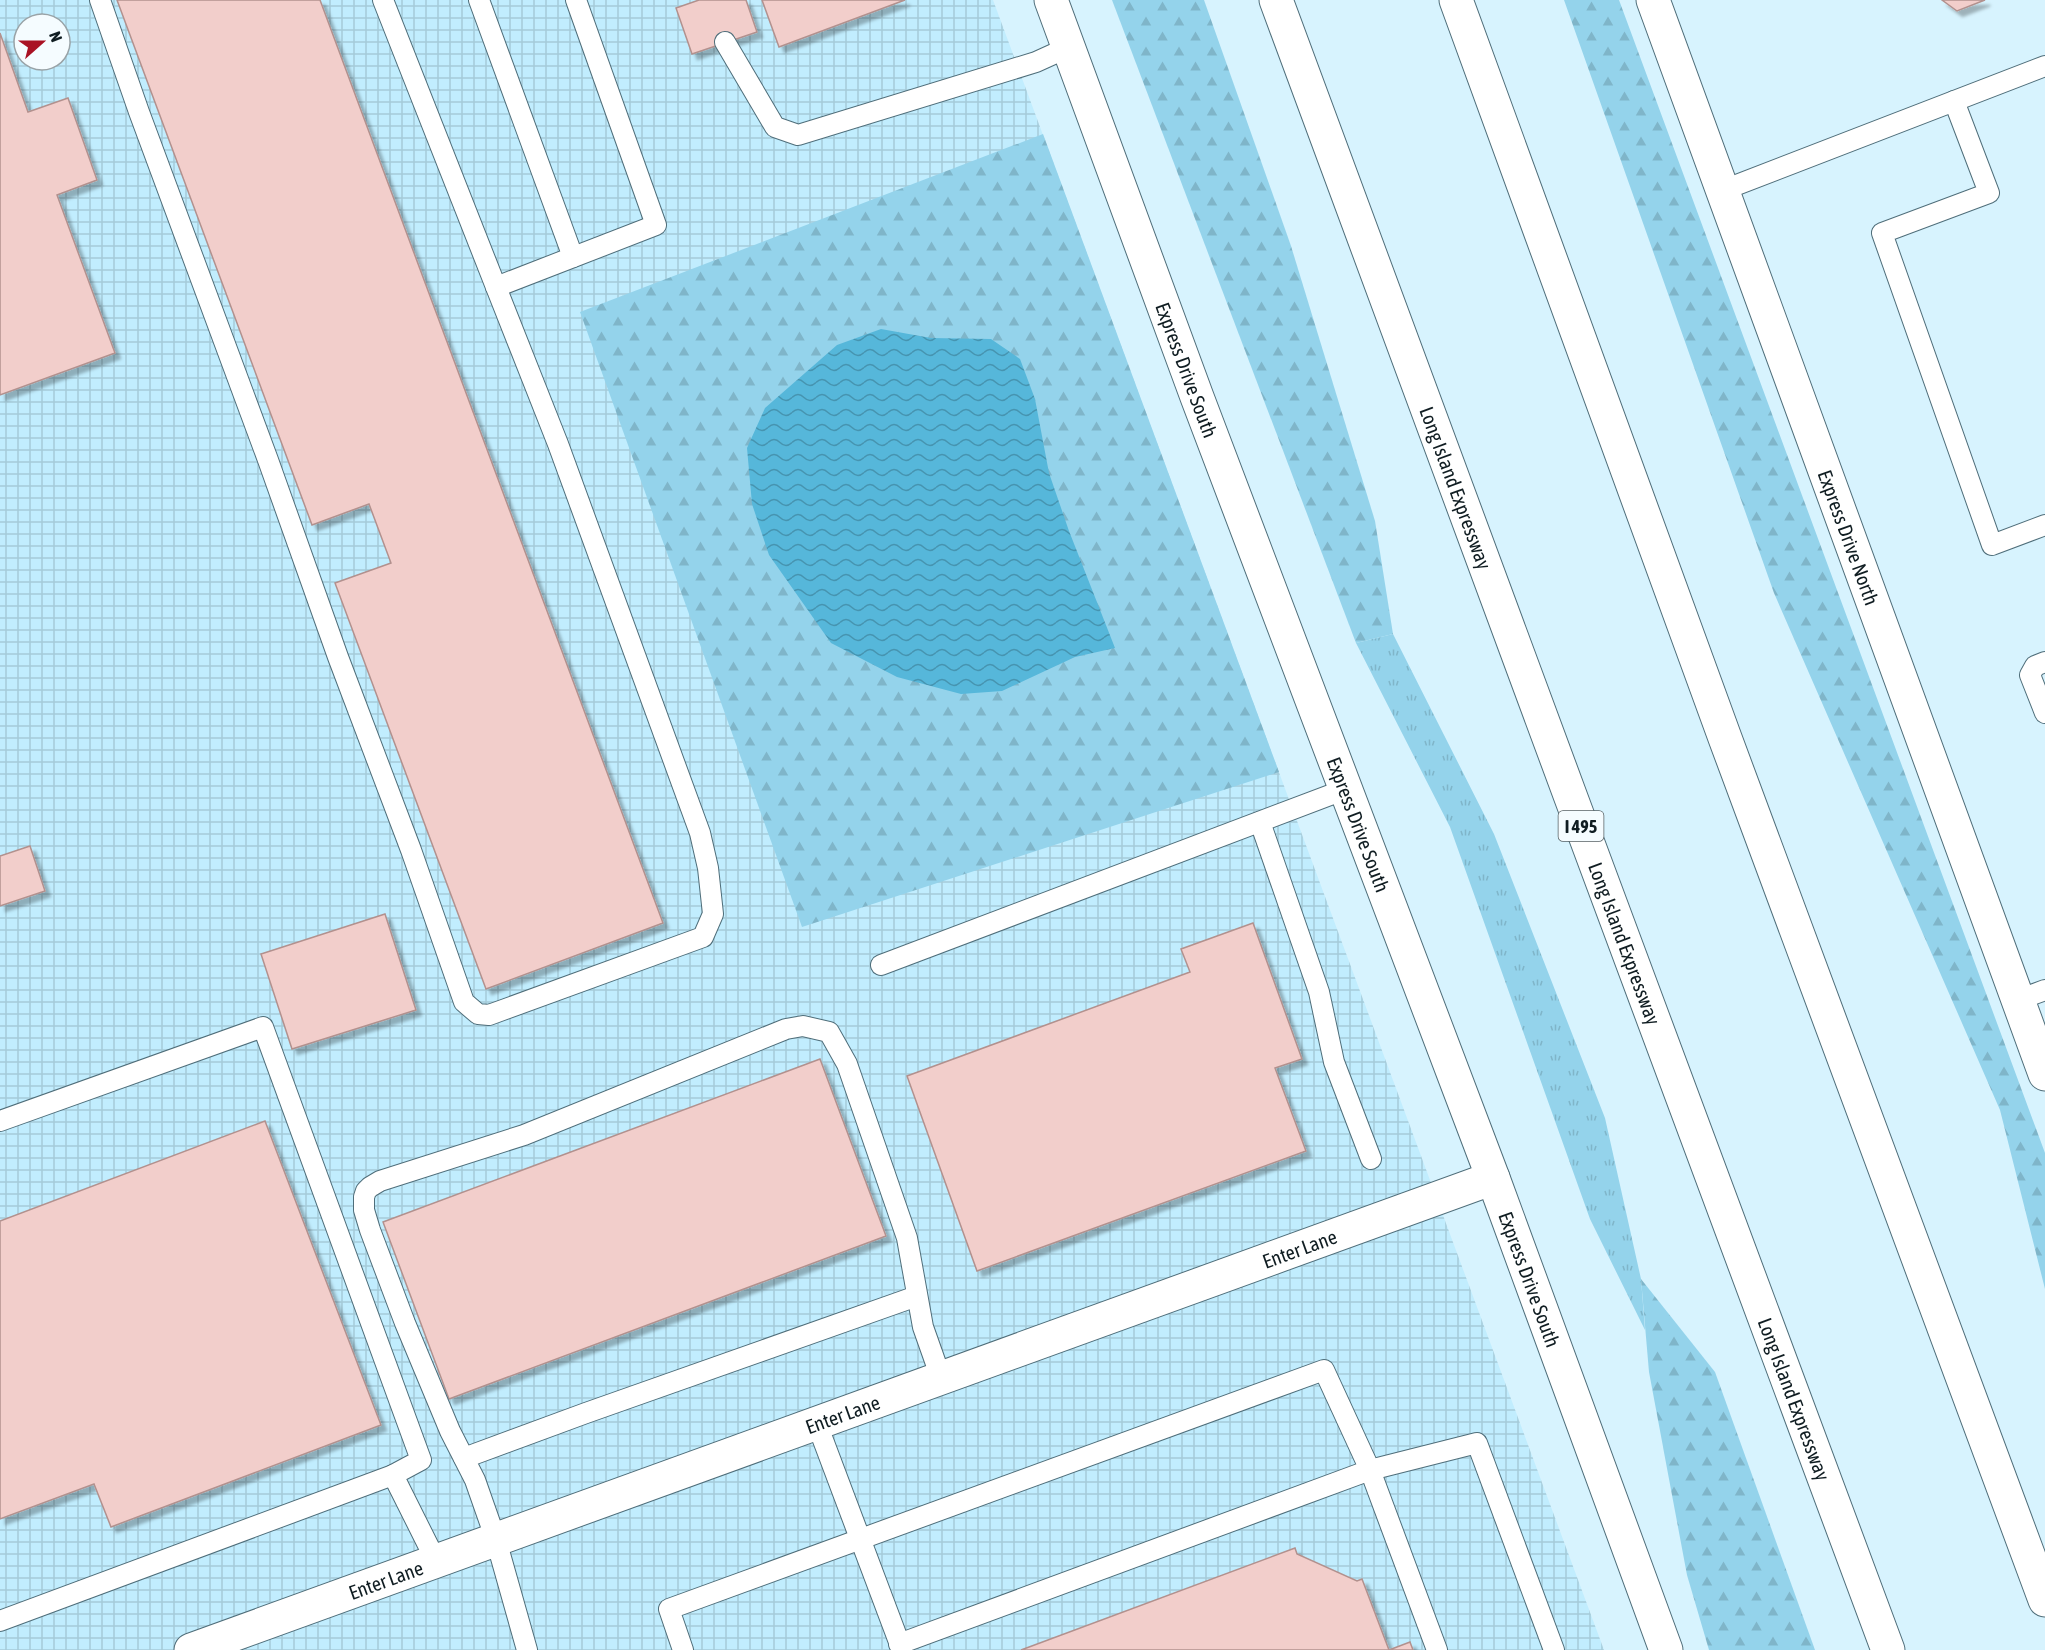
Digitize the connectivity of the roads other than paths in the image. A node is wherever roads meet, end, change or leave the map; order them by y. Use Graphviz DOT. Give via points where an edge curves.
graph roads {
  1 [pos="100,0"];
  2 [pos="383,0"];
  3 [pos="479,0"];
  4 [pos="576,0"];
  5 [pos="1051,0"];
  6 [pos="1276,0"];
  7 [pos="1456,0"];
  8 [pos="1653,0"];
  9 [pos="725,42"];
  10 [pos="1069,47"];
  11 [pos="2045,66"];
  12 [pos="1954,101"];
  13 [pos="1721,192"];
  14 [pos="573,257"];
  15 [pos="496,287"];
  16 [pos="2045,525"];
  17 [pos="2045,662"];
  18 [pos="2045,713"];
  19 [pos="1346,789"];
  20 [pos="1260,822"];
  21 [pos="881,964"];
  22 [pos="2031,995"];
  23 [pos="2045,1074"];
  24 [pos="0,1121"];
  25 [pos="1371,1160"];
  26 [pos="1493,1178"];
  27 [pos="917,1296"];
  28 [pos="941,1378"];
  29 [pos="817,1424"];
  30 [pos="464,1458"];
  31 [pos="1370,1470"];
  32 [pos="393,1475"];
  33 [pos="860,1539"];
  34 [pos="496,1540"];
  35 [pos="436,1561"];
  36 [pos="2045,1600"];
  37 [pos="0,1621"];
  38 [pos="900,1647"];
  39 [pos="191,1650"];
  40 [pos="527,1650"];
  41 [pos="684,1650"];
  42 [pos="1437,1650"];
  43 [pos="1554,1650"];
  44 [pos="1666,1650"];
  45 [pos="1888,1650"];
  1 -- 15 [label="lane" via="464,1002 477,1014 489,1015 703,937 713,914 700,833 558,444"];
  2 -- 15 [label="lane"];
  3 -- 14 [label="lane"];
  4 -- 14 [label="lane" via="656,225"];
  5 -- 10 [label="main road, Express Drive South"];
  6 -- 45 [label="main road, Long Island Expressway / I 495"];
  7 -- 36 [label="main road"];
  8 -- 13 [label="main road, Express Drive North"];
  9 -- 10 [label="lane" via="775,127 798,135 1036,62"];
  10 -- 19 [label="main road, Express Drive South"];
  11 -- 12 [label="lane"];
  12 -- 13 [label="lane"];
  12 -- 16 [label="lane" via="1989,193 1882,233 1992,544"];
  13 -- 22 [label="main road, Express Drive North"];
  14 -- 15 [label="lane"];
  17 -- 18 [label="lane" via="2035,666 2030,675"];
  19 -- 20 [label="lane"];
  19 -- 26 [label="main road, Express Drive South"];
  20 -- 21 [label="lane"];
  20 -- 25 [label="lane" via="1319,992 1334,1062"];
  22 -- 23 [label="main road, Express Drive North"];
  24 -- 32 [label="lane" via="263,1028 422,1460"];
  26 -- 28 [label="main road, Enter Lane"];
  26 -- 44 [label="main road, Express Drive South"];
  27 -- 28 [label="lane" via="923,1328"];
  27 -- 30 [label="lane"];
  27 -- 30 [label="lane" via="898,1206 838,1045 829,1032 819,1028 786,1029 524,1135 380,1181 366,1191 364,1210 370,1230 405,1323"];
  28 -- 29 [label="main road, Enter Lane"];
  29 -- 33 [label="lane"];
  29 -- 34 [label="main road, Enter Lane"];
  30 -- 34 [label="lane"];
  31 -- 33 [label="lane" via="1324,1370"];
  31 -- 38 [label="lane"];
  31 -- 42 [label="lane"];
  31 -- 43 [label="lane" via="1477,1443"];
  32 -- 35 [label="lane"];
  32 -- 37 [label="lane"];
  33 -- 38 [label="lane"];
  33 -- 41 [label="lane" via="669,1609"];
  34 -- 35 [label="main road, Enter Lane"];
  34 -- 40 [label="lane"];
  35 -- 39 [label="main road, Enter Lane"];
}
